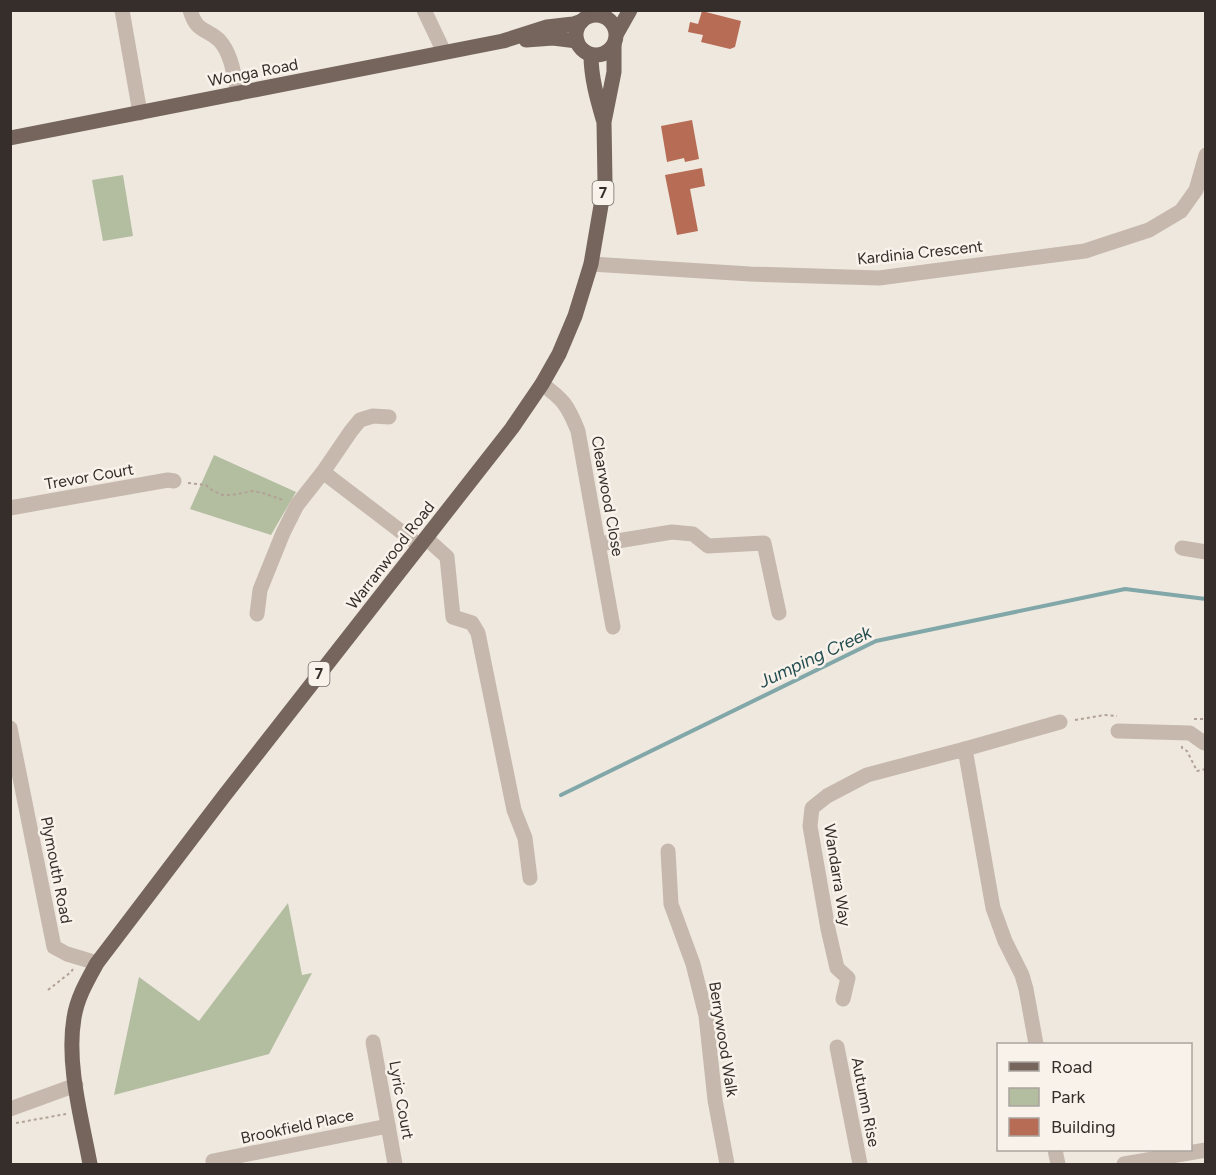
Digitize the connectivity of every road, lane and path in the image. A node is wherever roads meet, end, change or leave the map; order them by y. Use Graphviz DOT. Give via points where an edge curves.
graph roads {
  1 [pos="122,10"];
  2 [pos="190,10"];
  3 [pos="424,10"];
  4 [pos="630,10"];
  5 [pos="591,15"];
  6 [pos="615,39"];
  7 [pos="503,41"];
  8 [pos="577,41"];
  9 [pos="444,52"];
  10 [pos="591,55"];
  11 [pos="238,94"];
  12 [pos="141,113"];
  13 [pos="604,122"];
  14 [pos="10,138"];
  15 [pos="1206,155"];
  16 [pos="591,264"];
  17 [pos="542,384"];
  18 [pos="389,417"];
  19 [pos="323,472"];
  20 [pos="174,481"];
  21 [pos="297,505"];
  22 [pos="10,508"];
  23 [pos="423,542"];
  24 [pos="599,544"];
  25 [pos="1182,548"];
  26 [pos="1206,552"];
  27 [pos="779,613"];
  28 [pos="257,614"];
  29 [pos="613,627"];
  30 [pos="1123,716"];
  31 [pos="1060,722"];
  32 [pos="10,728"];
  33 [pos="1118,731"];
  34 [pos="1205,746"];
  35 [pos="965,749"];
  36 [pos="668,851"];
  37 [pos="530,878"];
  38 [pos="80,958"];
  39 [pos="97,963"];
  40 [pos="48,990"];
  41 [pos="843,999"];
  42 [pos="373,1042"];
  43 [pos="1036,1043"];
  44 [pos="837,1047"];
  45 [pos="76,1085"];
  46 [pos="10,1109"];
  47 [pos="66,1114"];
  48 [pos="10,1123"];
  49 [pos="388,1125"];
  50 [pos="1206,1150"];
  51 [pos="213,1161"];
  52 [pos="90,1164"];
  53 [pos="395,1164"];
  54 [pos="727,1164"];
  55 [pos="860,1164"];
  56 [pos="1124,1164"];
  1 -- 12 [label="street"];
  2 -- 11 [label="street" via="196,25 224,46"];
  3 -- 9 [label="street"];
  4 -- 6 [label="main road, 7"];
  5 -- 6 [label="main road" via="606,17 615,27"];
  5 -- 7 [label="main road, Wonga Road" via="573,24 547,27"];
  5 -- 8 [label="main road" via="578,27"];
  6 -- 10 [label="main road" via="610,51"];
  6 -- 13 [label="main road, Warranwood Road / 7" via="614,72"];
  7 -- 8 [label="main road, Wonga Road"];
  7 -- 9 [label="main road, Wonga Road"];
  8 -- 10 [label="main road"];
  9 -- 11 [label="main road, Wonga Road"];
  10 -- 13 [label="main road, Warranwood Road / 7"];
  11 -- 12 [label="main road, Wonga Road"];
  12 -- 14 [label="main road, Wonga Road"];
  13 -- 16 [label="main road, Warranwood Road / 7" via="605,182"];
  15 -- 16 [label="street, Kardinia Crescent" via="1196,190 1181,211 1149,230 1085,251 879,278"];
  16 -- 17 [label="main road, Warranwood Road / 7" via="575,316"];
  17 -- 23 [label="main road, Warranwood Road / 7"];
  17 -- 24 [label="street, Clearwood Close" via="560,397 578,431"];
  18 -- 19 [label="street" via="360,420"];
  19 -- 21 [label="street"];
  19 -- 23 [label="street"];
  20 -- 21 [label="path" via="206,485 223,495 263,493"];
  20 -- 22 [label="street, Trevor Court"];
  21 -- 28 [label="street" via="260,590"];
  23 -- 37 [label="street" via="447,557 453,617 472,623 478,633 514,810 525,838"];
  23 -- 39 [label="main road, Warranwood Road / 7"];
  24 -- 27 [label="street" via="672,532 693,534 708,546 764,543"];
  24 -- 29 [label="street, Clearwood Close"];
  25 -- 26 [label="street"];
  30 -- 31 [label="path"];
  31 -- 35 [label="street, Wandarra Way"];
  32 -- 38 [label="street, Plymouth Road" via="54,947"];
  33 -- 34 [label="street" via="1190,733"];
  35 -- 41 [label="street, Wandarra Way" via="867,775 812,808 810,826 828,928 837,968 848,978"];
  35 -- 43 [label="street" via="993,908 1022,975"];
  36 -- 54 [label="street, Berrywood Walk" via="671,904 693,964 706,1016"];
  38 -- 39 [label="street, Plymouth Road"];
  38 -- 40 [label="path" via="71,972"];
  39 -- 45 [label="main road, 7" via="81,992 74,1018"];
  42 -- 49 [label="street, Lyric Court"];
  44 -- 55 [label="street, Autumn Rise"];
  45 -- 46 [label="street"];
  45 -- 52 [label="main road, 7"];
  47 -- 48 [label="path"];
  49 -- 51 [label="street, Brookfield Place"];
  49 -- 53 [label="street, Lyric Court"];
  50 -- 56 [label="street"];
}
